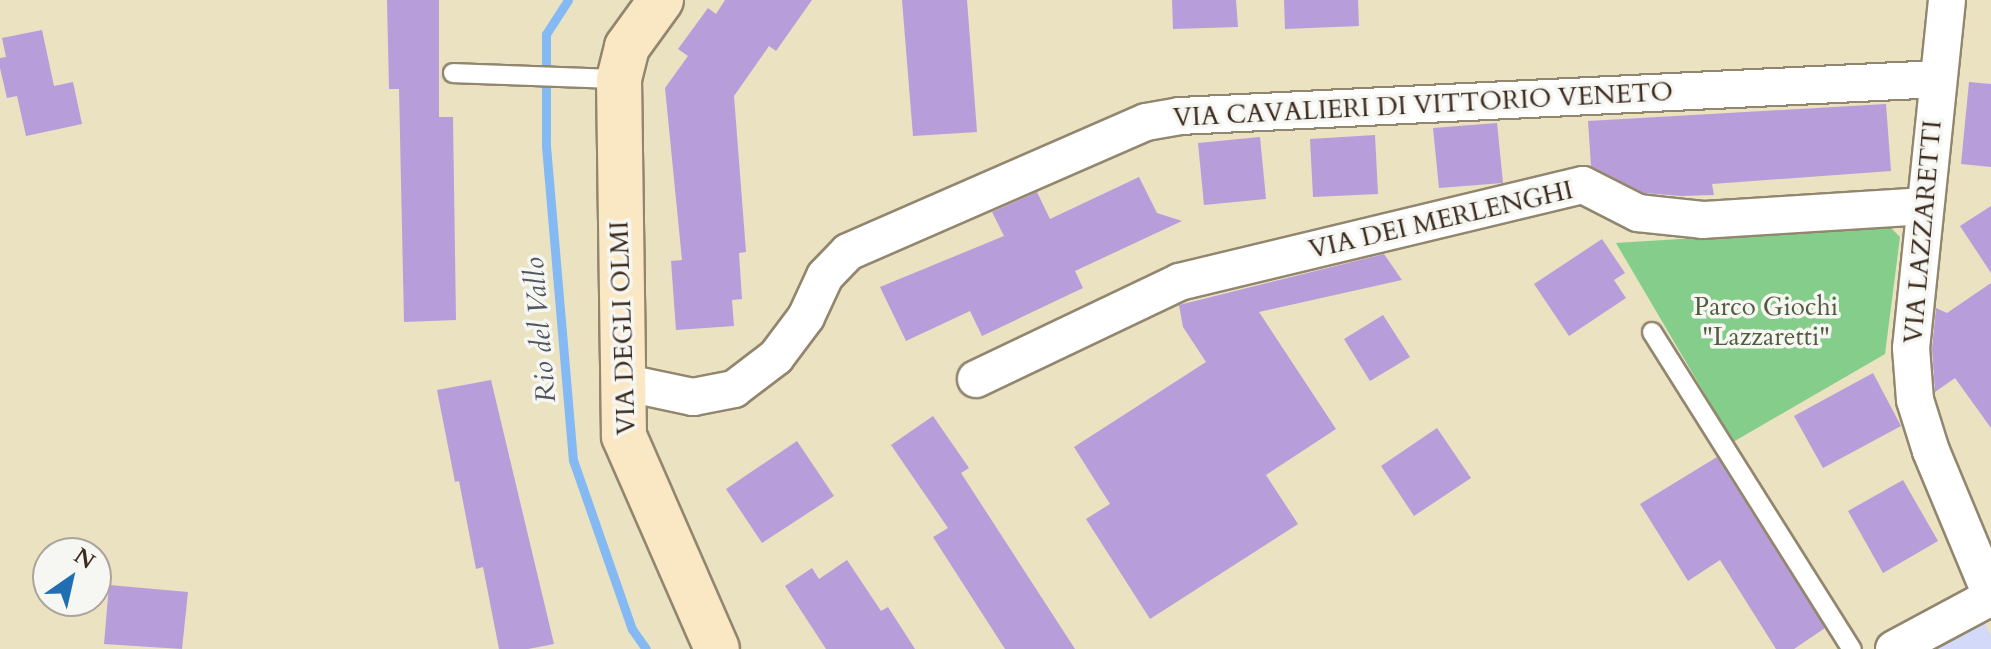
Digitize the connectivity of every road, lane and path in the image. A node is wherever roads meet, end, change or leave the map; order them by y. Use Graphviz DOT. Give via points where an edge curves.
graph roads {
  1 [pos="661,0"];
  2 [pos="1947,0"];
  3 [pos="453,73"];
  4 [pos="619,79"];
  5 [pos="1938,79"];
  6 [pos="1924,206"];
  7 [pos="1652,332"];
  8 [pos="976,379"];
  9 [pos="622,382"];
  10 [pos="1991,596"];
  11 [pos="707,646"];
  12 [pos="1852,649"];
  13 [pos="1894,649"];
  1 -- 4 [label="main road, VIA DEGLI OLMI" via="627,47"];
  2 -- 5 [label="street, VIA LAZZARETTI"];
  3 -- 4 [label="lane"];
  4 -- 9 [label="main road, VIA DEGLI OLMI"];
  5 -- 6 [label="street, VIA LAZZARETTI"];
  5 -- 9 [label="street, VIA CAVALIERI DI VITTORIO VENETO" via="1180,116 1146,122 848,252 825,276 795,335 734,389 693,397"];
  6 -- 8 [label="street, VIA DEI MERLENGHI" via="1703,220 1638,213 1583,185 1179,282"];
  6 -- 10 [label="street, VIA LAZZARETTI" via="1910,330 1915,400"];
  7 -- 12 [label="lane"];
  9 -- 11 [label="main road, VIA DEGLI OLMI" via="627,449"];
  10 -- 13 [label="street"];
}
